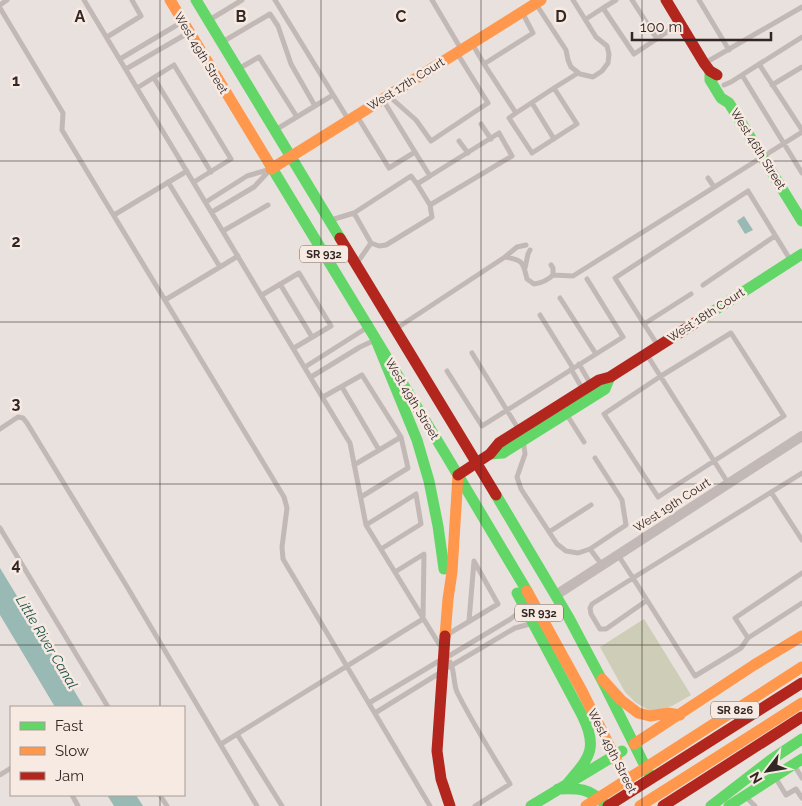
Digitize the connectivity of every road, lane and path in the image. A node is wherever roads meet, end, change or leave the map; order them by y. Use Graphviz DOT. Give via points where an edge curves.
graph roads {
  1 [pos="7,0"];
  2 [pos="84,0"];
  3 [pos="132,0"];
  4 [pos="170,0"];
  5 [pos="180,0"];
  6 [pos="196,0"];
  7 [pos="242,0"];
  8 [pos="275,0"];
  9 [pos="432,0"];
  10 [pos="573,0"];
  11 [pos="616,0"];
  12 [pos="632,0"];
  13 [pos="666,0"];
  14 [pos="699,0"];
  15 [pos="536,1"];
  16 [pos="0,4"];
  17 [pos="802,7"];
  18 [pos="0,8"];
  19 [pos="603,8"];
  20 [pos="521,12"];
  21 [pos="2,16"];
  22 [pos="586,19"];
  23 [pos="182,21"];
  24 [pos="208,21"];
  25 [pos="680,24"];
  26 [pos="189,32"];
  27 [pos="802,36"];
  28 [pos="106,37"];
  29 [pos="658,39"];
  30 [pos="222,43"];
  31 [pos="472,43"];
  32 [pos="729,50"];
  33 [pos="459,51"];
  34 [pos="120,59"];
  35 [pos="484,64"];
  36 [pos="758,64"];
  37 [pos="707,67"];
  38 [pos="802,67"];
  39 [pos="126,69"];
  40 [pos="238,69"];
  41 [pos="578,73"];
  42 [pos="742,75"];
  43 [pos="154,78"];
  44 [pos="724,85"];
  45 [pos="772,85"];
  46 [pos="137,88"];
  47 [pos="554,88"];
  48 [pos="333,95"];
  49 [pos="385,97"];
  50 [pos="532,103"];
  51 [pos="729,103"];
  52 [pos="315,106"];
  53 [pos="516,113"];
  54 [pos="297,117"];
  55 [pos="353,118"];
  56 [pos="481,124"];
  57 [pos="274,131"];
  58 [pos="802,131"];
  59 [pos="490,139"];
  60 [pos="554,139"];
  61 [pos="459,141"];
  62 [pos="783,144"];
  63 [pos="415,152"];
  64 [pos="468,153"];
  65 [pos="290,157"];
  66 [pos="762,157"];
  67 [pos="271,169"];
  68 [pos="187,171"];
  69 [pos="211,172"];
  70 [pos="802,173"];
  71 [pos="430,176"];
  72 [pos="708,178"];
  73 [pos="168,182"];
  74 [pos="194,182"];
  75 [pos="417,184"];
  76 [pos="714,188"];
  77 [pos="206,202"];
  78 [pos="268,205"];
  79 [pos="430,205"];
  80 [pos="212,212"];
  81 [pos="354,213"];
  82 [pos="114,215"];
  83 [pos="329,220"];
  84 [pos="802,221"];
  85 [pos="223,231"];
  86 [pos="775,236"];
  87 [pos="371,243"];
  88 [pos="526,245"];
  89 [pos="530,250"];
  90 [pos="802,254"];
  91 [pos="238,256"];
  92 [pos="505,257"];
  93 [pos="791,261"];
  94 [pos="356,265"];
  95 [pos="551,265"];
  96 [pos="220,267"];
  97 [pos="525,268"];
  98 [pos="553,275"];
  99 [pos="587,279"];
  100 [pos="280,284"];
  101 [pos="703,285"];
  102 [pos="691,294"];
  103 [pos="262,295"];
  104 [pos="560,298"];
  105 [pos="165,300"];
  106 [pos="540,315"];
  107 [pos="644,324"];
  108 [pos="368,327"];
  109 [pos="395,330"];
  110 [pos="312,337"];
  111 [pos="376,340"];
  112 [pos="658,346"];
  113 [pos="294,348"];
  114 [pos="646,353"];
  115 [pos="472,354"];
  116 [pos="596,354"];
  117 [pos="579,364"];
  118 [pos="305,367"];
  119 [pos="572,369"];
  120 [pos="447,370"];
  121 [pos="661,376"];
  122 [pos="311,377"];
  123 [pos="610,377"];
  124 [pos="342,387"];
  125 [pos="588,388"];
  126 [pos="323,398"];
  127 [pos="563,409"];
  128 [pos="507,410"];
  129 [pos="0,429"];
  130 [pos="520,436"];
  131 [pos="802,436"];
  132 [pos="401,438"];
  133 [pos="584,442"];
  134 [pos="379,450"];
  135 [pos="595,458"];
  136 [pos="714,460"];
  137 [pos="476,463"];
  138 [pos="354,465"];
  139 [pos="802,473"];
  140 [pos="458,474"];
  141 [pos="728,483"];
  142 [pos="771,492"];
  143 [pos="361,497"];
  144 [pos="591,505"];
  145 [pos="483,516"];
  146 [pos="366,525"];
  147 [pos="0,528"];
  148 [pos="549,532"];
  149 [pos="802,540"];
  150 [pos="381,549"];
  151 [pos="590,549"];
  152 [pos="618,555"];
  153 [pos="602,565"];
  154 [pos="395,572"];
  155 [pos="802,573"];
  156 [pos="633,578"];
  157 [pos="556,595"];
  158 [pos="448,600"];
  159 [pos="646,601"];
  160 [pos="802,603"];
  161 [pos="524,608"];
  162 [pos="424,619"];
  163 [pos="469,621"];
  164 [pos="532,623"];
  165 [pos="802,636"];
  166 [pos="748,638"];
  167 [pos="436,641"];
  168 [pos="446,657"];
  169 [pos="452,666"];
  170 [pos="347,667"];
  171 [pos="802,667"];
  172 [pos="602,679"];
  173 [pos="802,682"];
  174 [pos="369,703"];
  175 [pos="802,703"];
  176 [pos="107,706"];
  177 [pos="375,713"];
  178 [pos="680,715"];
  179 [pos="802,717"];
  180 [pos="237,734"];
  181 [pos="802,738"];
  182 [pos="221,744"];
  183 [pos="634,744"];
  184 [pos="615,755"];
  185 [pos="798,762"];
  186 [pos="775,777"];
  187 [pos="802,778"];
  188 [pos="563,787"];
  189 [pos="745,796"];
  190 [pos="802,798"];
  191 [pos="257,806"];
  192 [pos="282,806"];
  193 [pos="430,806"];
  194 [pos="450,806"];
  195 [pos="475,806"];
  196 [pos="531,806"];
  197 [pos="586,806"];
  198 [pos="608,806"];
  199 [pos="640,806"];
  200 [pos="664,806"];
  201 [pos="711,806"];
  202 [pos="729,806"];
  203 [pos="755,806"];
  1 -- 16 [label="lane"];
  2 -- 28 [label="lane"];
  3 -- 28 [label="lane" via="142,16"];
  4 -- 23 [label="main road, West 49th Street / SR 932"];
  5 -- 24 [label="main road" via="190,17 198,22"];
  6 -- 24 [label="main road, West 49th Street / SR 932"];
  7 -- 24 [label="lane"];
  8 -- 48 [label="lane"];
  9 -- 33 [label="lane"];
  10 -- 22 [label="lane"];
  11 -- 19 [label="lane"];
  12 -- 29 [label="lane"];
  13 -- 25 [label="main road, West 46th Street"];
  14 -- 32 [label="lane"];
  15 -- 20 [label="main road, West 17th Court"];
  15 -- 41 [label="lane" via="566,50 571,67"];
  17 -- 32 [label="lane"];
  18 -- 21 [label="lane"];
  19 -- 22 [label="lane"];
  19 -- 29 [label="lane" via="634,54"];
  20 -- 31 [label="main road, West 17th Court"];
  20 -- 35 [label="lane" via="533,33"];
  21 -- 82 [label="lane" via="63,113 62,130"];
  22 -- 41 [label="lane" via="596,37 607,46 608,63 593,77"];
  23 -- 26 [label="main road, West 49th Street / SR 932"];
  23 -- 34 [label="lane"];
  24 -- 30 [label="main road, West 49th Street / SR 932"];
  25 -- 29 [label="lane"];
  25 -- 37 [label="main road, West 46th Street"];
  26 -- 39 [label="lane"];
  26 -- 67 [label="main road, West 49th Street / SR 932"];
  27 -- 36 [label="lane"];
  28 -- 34 [label="lane"];
  30 -- 40 [label="main road, West 49th Street / SR 932"];
  30 -- 52 [label="lane" via="270,14 278,26 291,64"];
  31 -- 33 [label="main road, West 17th Court"];
  31 -- 35 [label="lane"];
  32 -- 37 [label="lane"];
  33 -- 49 [label="main road, West 17th Court"];
  33 -- 49 [label="lane" via="488,103 431,141 416,120"];
  34 -- 39 [label="lane"];
  35 -- 53 [label="lane"];
  36 -- 42 [label="lane"];
  36 -- 45 [label="lane"];
  37 -- 44 [label="main road, West 46th Street" via="718,75"];
  37 -- 51 [label="main road, West 46th Street" via="710,80 721,98"];
  38 -- 45 [label="lane"];
  39 -- 46 [label="lane"];
  40 -- 54 [label="lane" via="259,58"];
  40 -- 57 [label="main road, West 49th Street / SR 932"];
  41 -- 47 [label="lane"];
  42 -- 44 [label="lane"];
  42 -- 62 [label="lane"];
  43 -- 46 [label="lane"];
  43 -- 69 [label="lane"];
  43 -- 69 [label="lane" via="174,65 231,159"];
  44 -- 51 [label="main road, West 46th Street" via="729,93"];
  45 -- 58 [label="lane"];
  46 -- 68 [label="lane"];
  47 -- 50 [label="lane"];
  47 -- 60 [label="lane" via="577,124"];
  48 -- 52 [label="lane"];
  48 -- 55 [label="lane"];
  49 -- 55 [label="main road, West 17th Court"];
  49 -- 63 [label="lane"];
  50 -- 53 [label="lane"];
  50 -- 60 [label="lane"];
  51 -- 66 [label="main road, West 46th Street"];
  52 -- 54 [label="lane"];
  53 -- 60 [label="lane" via="509,118 532,153"];
  54 -- 57 [label="lane"];
  55 -- 63 [label="lane" via="390,168"];
  55 -- 65 [label="main road, West 17th Court"];
  56 -- 59 [label="lane"];
  57 -- 65 [label="main road, West 49th Street / SR 932"];
  58 -- 62 [label="lane"];
  59 -- 64 [label="lane"];
  59 -- 79 [label="lane" via="499,133 512,156"];
  61 -- 64 [label="lane"];
  62 -- 66 [label="lane"];
  62 -- 70 [label="lane"];
  63 -- 71 [label="lane"];
  64 -- 71 [label="lane"];
  65 -- 67 [label="main road, West 17th Court"];
  65 -- 83 [label="main road, West 49th Street / SR 932"];
  66 -- 76 [label="lane"];
  66 -- 84 [label="main road, West 46th Street"];
  67 -- 77 [label="lane" via="247,176"];
  67 -- 80 [label="lane" via="254,187"];
  67 -- 108 [label="main road, West 49th Street / SR 932"];
  68 -- 73 [label="lane"];
  68 -- 74 [label="lane"];
  69 -- 74 [label="lane"];
  71 -- 75 [label="lane"];
  72 -- 76 [label="lane"];
  73 -- 82 [label="lane"];
  73 -- 96 [label="lane"];
  74 -- 77 [label="lane"];
  75 -- 79 [label="lane"];
  75 -- 81 [label="lane" via="411,176"];
  76 -- 98 [label="lane" via="573,276"];
  77 -- 80 [label="lane"];
  78 -- 85 [label="lane"];
  79 -- 87 [label="lane" via="432,217 386,245"];
  80 -- 85 [label="lane"];
  81 -- 83 [label="lane"];
  81 -- 87 [label="lane"];
  82 -- 105 [label="lane"];
  83 -- 94 [label="main road, West 49th Street / SR 932"];
  85 -- 91 [label="lane"];
  86 -- 93 [label="lane"];
  86 -- 101 [label="lane"];
  86 -- 107 [label="lane" via="748,191 615,278"];
  87 -- 94 [label="lane"];
  88 -- 92 [label="lane" via="517,247"];
  89 -- 97 [label="lane"];
  90 -- 93 [label="main road, West 18th Court"];
  91 -- 96 [label="lane"];
  91 -- 103 [label="lane"];
  92 -- 97 [label="lane" via="518,259"];
  92 -- 109 [label="lane"];
  93 -- 112 [label="main road, West 18th Court"];
  94 -- 109 [label="main road, West 49th Street / SR 932"];
  95 -- 98 [label="lane"];
  96 -- 105 [label="lane"];
  97 -- 98 [label="lane" via="527,279 534,284 540,284"];
  99 -- 116 [label="lane" via="623,337"];
  100 -- 103 [label="lane"];
  100 -- 110 [label="lane"];
  100 -- 110 [label="lane" via="299,273 313,296 331,326"];
  102 -- 107 [label="lane"];
  103 -- 113 [label="lane"];
  104 -- 116 [label="lane"];
  105 -- 170 [label="lane" via="284,497 287,508 283,559"];
  106 -- 119 [label="lane"];
  107 -- 112 [label="lane"];
  108 -- 111 [label="main road, West 49th Street / SR 932"];
  108 -- 118 [label="lane"];
  109 -- 137 [label="main road, West 49th Street / SR 932"];
  110 -- 113 [label="lane"];
  111 -- 122 [label="lane"];
  111 -- 140 [label="main road, West 49th Street / SR 932"];
  111 -- 158 [label="main road" via="417,440 429,481"];
  112 -- 114 [label="main road, West 18th Court"];
  113 -- 118 [label="lane"];
  114 -- 121 [label="lane"];
  114 -- 123 [label="main road, West 18th Court"];
  115 -- 128 [label="lane"];
  116 -- 117 [label="lane"];
  117 -- 119 [label="lane"];
  117 -- 125 [label="lane"];
  118 -- 122 [label="lane"];
  119 -- 125 [label="lane"];
  119 -- 128 [label="lane"];
  120 -- 128 [label="lane" via="482,426"];
  121 -- 136 [label="lane"];
  121 -- 136 [label="lane" via="604,414 658,497"];
  121 -- 136 [label="lane" via="731,333 784,416"];
  122 -- 126 [label="lane"];
  123 -- 125 [label="main road, West 18th Court"];
  123 -- 127 [label="main road, West 18th Court" via="604,389"];
  124 -- 126 [label="lane"];
  124 -- 132 [label="lane" via="362,375"];
  124 -- 134 [label="lane"];
  125 -- 127 [label="main road, West 18th Court"];
  126 -- 138 [label="lane" via="350,443"];
  127 -- 130 [label="main road, West 18th Court"];
  127 -- 133 [label="lane"];
  128 -- 130 [label="lane"];
  129 -- 182 [label="lane" via="18,417 27,423"];
  130 -- 137 [label="main road, West 18th Court" via="504,453 490,454"];
  130 -- 148 [label="lane" via="525,454 517,477 521,489"];
  131 -- 141 [label="street, West 19th Court"];
  132 -- 134 [label="lane"];
  132 -- 143 [label="lane" via="408,468"];
  134 -- 138 [label="lane"];
  135 -- 151 [label="lane" via="622,500 626,526"];
  136 -- 141 [label="lane"];
  137 -- 140 [label="main road, West 18th Court"];
  137 -- 157 [label="main road, West 49th Street / SR 932"];
  138 -- 143 [label="lane"];
  139 -- 142 [label="lane"];
  140 -- 145 [label="main road, West 49th Street / SR 932"];
  140 -- 158 [label="main road"];
  141 -- 152 [label="street, West 19th Court"];
  142 -- 149 [label="lane"];
  142 -- 156 [label="lane"];
  143 -- 146 [label="lane"];
  144 -- 148 [label="lane"];
  145 -- 161 [label="main road" via="490,538"];
  145 -- 184 [label="main road, West 49th Street / SR 932"];
  146 -- 150 [label="lane"];
  146 -- 150 [label="lane" via="416,494 421,524"];
  147 -- 176 [label="lane"];
  148 -- 151 [label="lane" via="566,551 578,553"];
  150 -- 154 [label="lane"];
  151 -- 153 [label="lane"];
  152 -- 153 [label="street, West 19th Court"];
  152 -- 156 [label="lane"];
  153 -- 157 [label="street, West 19th Court"];
  154 -- 162 [label="lane"];
  154 -- 162 [label="lane" via="424,554"];
  155 -- 166 [label="lane" via="735,618"];
  156 -- 159 [label="lane"];
  156 -- 159 [label="lane" via="592,604 590,608 600,629 606,629"];
  157 -- 172 [label="main road, West 49th Street / SR 932"];
  158 -- 194 [label="main road" via="437,751 443,790"];
  159 -- 166 [label="lane" via="695,676 742,648"];
  160 -- 166 [label="lane"];
  161 -- 164 [label="main road"];
  161 -- 168 [label="lane"];
  162 -- 167 [label="lane"];
  162 -- 170 [label="lane"];
  163 -- 163 [label="lane" via="498,604 474,561 473,578"];
  163 -- 167 [label="lane"];
  164 -- 169 [label="lane" via="515,628"];
  164 -- 188 [label="main road" via="591,738 586,761"];
  165 -- 178 [label="main road"];
  167 -- 168 [label="lane"];
  168 -- 169 [label="lane"];
  168 -- 174 [label="lane"];
  169 -- 177 [label="lane"];
  169 -- 195 [label="lane" via="454,687 466,712 510,784"];
  170 -- 174 [label="lane"];
  170 -- 180 [label="lane"];
  171 -- 197 [label="main road, SR 826"];
  172 -- 178 [label="main road" via="623,702 643,715"];
  172 -- 183 [label="main road, West 49th Street / SR 932"];
  173 -- 198 [label="main road"];
  174 -- 177 [label="lane"];
  175 -- 199 [label="main road"];
  177 -- 193 [label="lane"];
  178 -- 183 [label="main road"];
  179 -- 200 [label="main road"];
  180 -- 182 [label="lane"];
  180 -- 192 [label="lane"];
  181 -- 201 [label="main road"];
  182 -- 191 [label="lane"];
  183 -- 184 [label="main road"];
  183 -- 200 [label="main road, West 49th Street / SR 932"];
  184 -- 188 [label="main road"];
  184 -- 199 [label="main road, West 49th Street / SR 932"];
  185 -- 186 [label="main road"];
  185 -- 187 [label="lane"];
  186 -- 189 [label="main road"];
  186 -- 190 [label="lane" via="786,795 796,789"];
  188 -- 196 [label="main road"];
  188 -- 198 [label="main road" via="584,788"];
  189 -- 202 [label="main road"];
  189 -- 203 [label="lane"];
}
